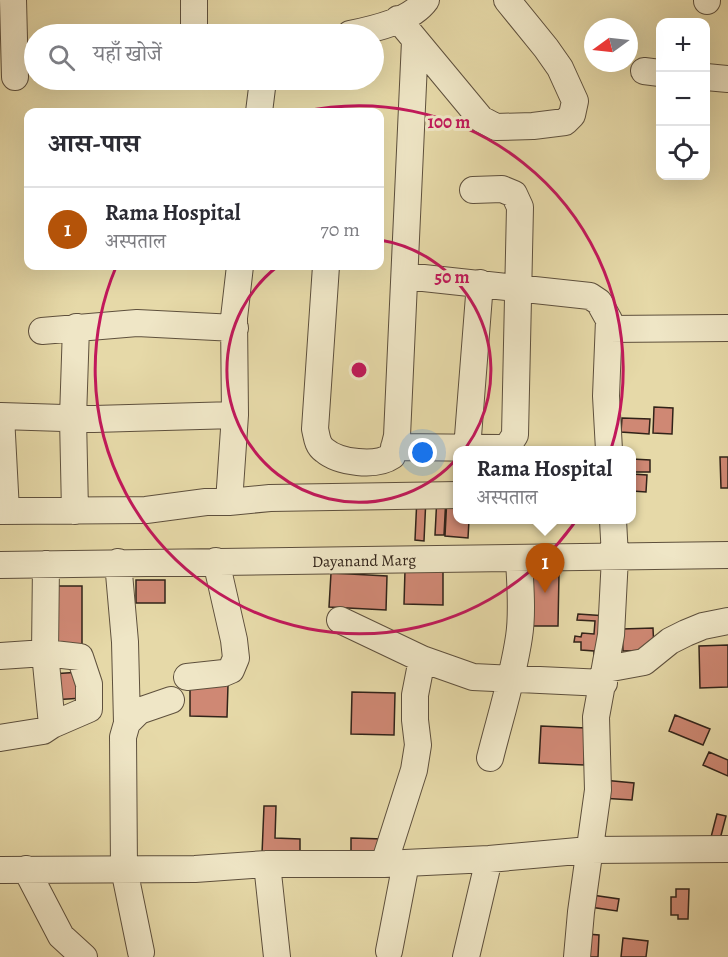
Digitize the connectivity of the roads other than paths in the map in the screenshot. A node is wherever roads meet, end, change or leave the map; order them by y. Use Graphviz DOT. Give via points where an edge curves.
graph roads {
  1 [pos="13,0"];
  2 [pos="194,0"];
  3 [pos="426,0"];
  4 [pos="507,0"];
  5 [pos="398,19"];
  6 [pos="194,24"];
  7 [pos="384,26"];
  8 [pos="415,41"];
  9 [pos="16,77"];
  10 [pos="710,77"];
  11 [pos="728,79"];
  12 [pos="262,90"];
  13 [pos="260,108"];
  14 [pos="473,190"];
  15 [pos="240,270"];
  16 [pos="326,270"];
  17 [pos="405,276"];
  18 [pos="480,283"];
  19 [pos="519,288"];
  20 [pos="76,327"];
  21 [pos="235,328"];
  22 [pos="728,328"];
  23 [pos="609,329"];
  24 [pos="42,331"];
  25 [pos="236,415"];
  26 [pos="1,416"];
  27 [pos="73,418"];
  28 [pos="467,446"];
  29 [pos="508,446"];
  30 [pos="609,446"];
  31 [pos="394,447"];
  32 [pos="453,448"];
  33 [pos="453,495"];
  34 [pos="229,502"];
  35 [pos="75,511"];
  36 [pos="3,512"];
  37 [pos="613,524"];
  38 [pos="728,555"];
  39 [pos="615,557"];
  40 [pos="519,558"];
  41 [pos="216,561"];
  42 [pos="118,562"];
  43 [pos="46,564"];
  44 [pos="0,565"];
  45 [pos="340,620"];
  46 [pos="728,621"];
  47 [pos="45,653"];
  48 [pos="0,656"];
  49 [pos="422,659"];
  50 [pos="605,676"];
  51 [pos="187,678"];
  52 [pos="511,679"];
  53 [pos="171,700"];
  54 [pos="127,723"];
  55 [pos="52,725"];
  56 [pos="0,738"];
  57 [pos="490,758"];
  58 [pos="728,849"];
  59 [pos="589,850"];
  60 [pos="489,859"];
  61 [pos="395,863"];
  62 [pos="267,864"];
  63 [pos="26,869"];
  64 [pos="124,869"];
  65 [pos="0,870"];
  66 [pos="388,951"];
  67 [pos="141,952"];
  68 [pos="84,957"];
  69 [pos="277,957"];
  70 [pos="466,957"];
  71 [pos="577,957"];
  1 -- 9 [label="street"];
  2 -- 6 [label="street"];
  3 -- 5 [label="street"];
  4 -- 8 [label="street" via="560,68 575,101 572,115 565,122 496,128 481,119"];
  5 -- 7 [label="street"];
  5 -- 8 [label="street"];
  8 -- 17 [label="street"];
  10 -- 11 [label="street"];
  12 -- 13 [label="street"];
  14 -- 19 [label="street" via="502,189 514,194 520,207"];
  15 -- 21 [label="street"];
  16 -- 31 [label="street" via="315,429 318,442 322,450 336,458 373,463 392,456"];
  17 -- 18 [label="street"];
  17 -- 31 [label="street"];
  18 -- 19 [label="street"];
  18 -- 28 [label="street"];
  19 -- 23 [label="street" via="590,296 599,302 609,320"];
  19 -- 29 [label="street" via="515,435"];
  20 -- 21 [label="street" via="137,323"];
  20 -- 24 [label="street"];
  20 -- 27 [label="street"];
  21 -- 25 [label="street"];
  22 -- 23 [label="street"];
  23 -- 30 [label="street"];
  25 -- 27 [label="street"];
  25 -- 34 [label="street"];
  26 -- 27 [label="street"];
  26 -- 36 [label="street"];
  27 -- 35 [label="street"];
  31 -- 32 [label="street"];
  33 -- 34 [label="street"];
  34 -- 35 [label="street" via="146,510"];
  35 -- 36 [label="street"];
  37 -- 39 [label="street"];
  38 -- 39 [label="street, Dayanand Marg"];
  39 -- 40 [label="street, Dayanand Marg"];
  39 -- 50 [label="street"];
  40 -- 41 [label="street, Dayanand Marg"];
  40 -- 52 [label="street" via="520,635"];
  41 -- 42 [label="street, Dayanand Marg"];
  41 -- 51 [label="street" via="236,658 231,670 224,673"];
  42 -- 43 [label="street, Dayanand Marg"];
  42 -- 54 [label="street"];
  43 -- 44 [label="street, Dayanand Marg"];
  43 -- 47 [label="street"];
  45 -- 49 [label="street"];
  46 -- 50 [label="street" via="686,633 644,662"];
  47 -- 48 [label="street"];
  47 -- 55 [label="street"];
  47 -- 55 [label="street" via="80,657 89,684 89,709"];
  49 -- 52 [label="street" via="473,677"];
  49 -- 61 [label="street" via="415,695 418,745"];
  50 -- 52 [label="street"];
  50 -- 59 [label="street" via="597,717 597,790"];
  52 -- 57 [label="street"];
  53 -- 54 [label="street" via="139,711"];
  54 -- 64 [label="street" via="123,737"];
  55 -- 56 [label="street" via="43,731"];
  58 -- 59 [label="street"];
  59 -- 60 [label="street"];
  59 -- 71 [label="street"];
  60 -- 61 [label="street"];
  60 -- 70 [label="street"];
  61 -- 62 [label="street"];
  61 -- 66 [label="street"];
  62 -- 64 [label="street"];
  62 -- 69 [label="street"];
  63 -- 64 [label="street"];
  63 -- 65 [label="street"];
  63 -- 68 [label="street" via="61,936"];
  64 -- 67 [label="street"];
}
